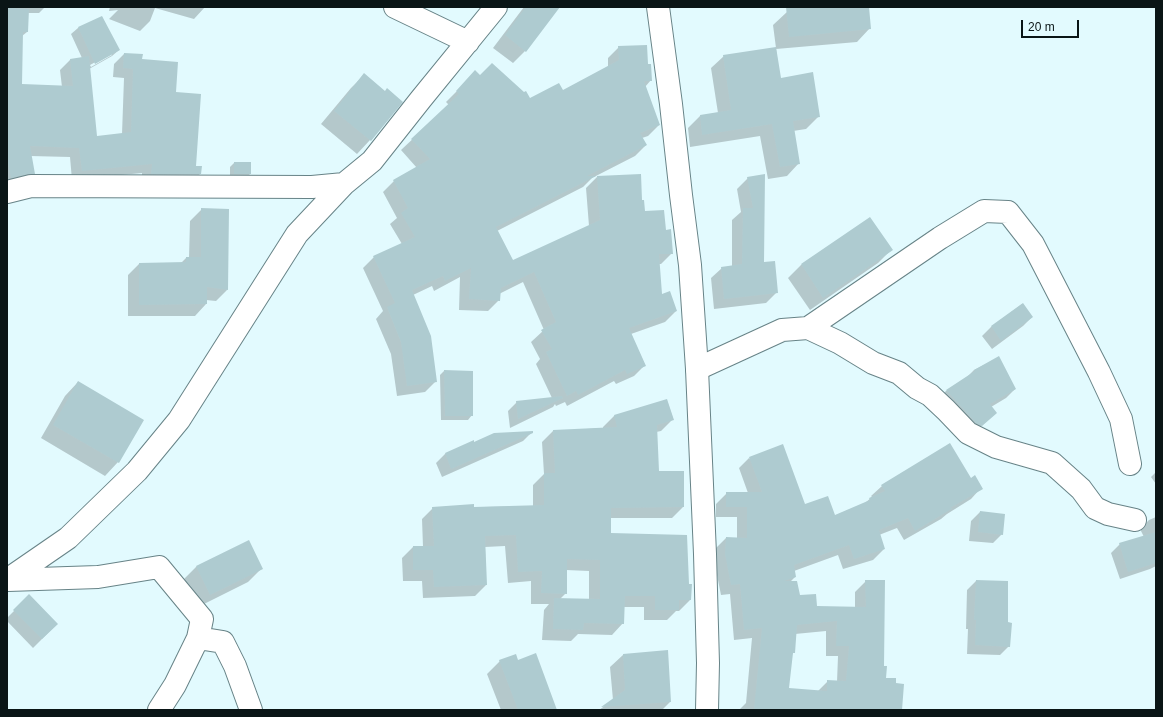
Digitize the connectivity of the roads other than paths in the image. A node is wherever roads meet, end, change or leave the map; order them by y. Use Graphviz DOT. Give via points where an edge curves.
graph roads {
  1 [pos="395,7"];
  2 [pos="496,7"];
  3 [pos="658,7"];
  4 [pos="468,42"];
  5 [pos="344,184"];
  6 [pos="7,192"];
  7 [pos="808,328"];
  8 [pos="697,369"];
  9 [pos="1130,464"];
  10 [pos="1135,520"];
  11 [pos="8,580"];
  12 [pos="198,638"];
  13 [pos="159,710"];
  14 [pos="251,710"];
  15 [pos="706,710"];
  1 -- 4 [label="street"];
  2 -- 4 [label="street"];
  3 -- 8 [label="street" via="690,265"];
  4 -- 5 [label="street" via="372,161"];
  5 -- 6 [label="street" via="312,187 32,186"];
  5 -- 11 [label="street" via="297,234 179,420 137,471 68,538"];
  7 -- 8 [label="street" via="782,330"];
  7 -- 9 [label="street" via="984,211 1008,212 1033,244 1099,372 1121,419"];
  7 -- 10 [label="street" via="899,373 930,395 968,433 996,448 1052,463 1081,488 1095,508 1108,514"];
  8 -- 15 [label="street" via="708,663"];
  11 -- 12 [label="street" via="98,576 159,567 202,618"];
  12 -- 13 [label="street"];
  12 -- 14 [label="street" via="223,642 236,666"];
}
